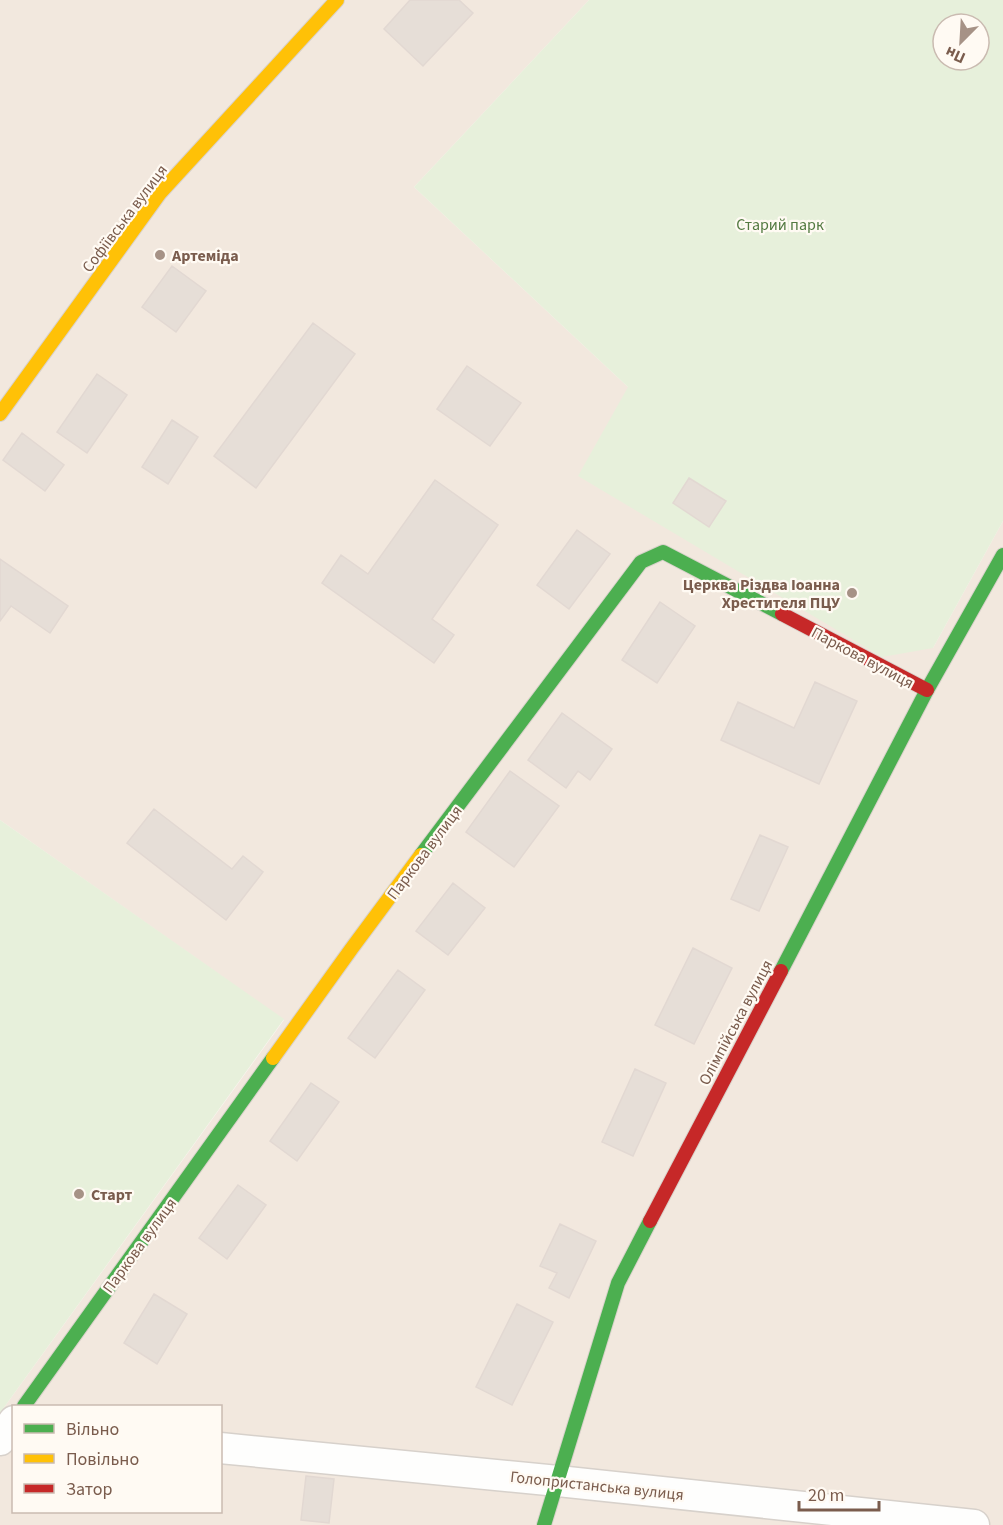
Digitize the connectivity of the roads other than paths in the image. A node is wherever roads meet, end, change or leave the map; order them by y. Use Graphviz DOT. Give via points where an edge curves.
graph roads {
  1 [pos="338,0"];
  2 [pos="0,414"];
  3 [pos="1003,555"];
  4 [pos="927,690"];
  5 [pos="26,1405"];
  6 [pos="222,1448"];
  7 [pos="558,1481"];
  8 [pos="544,1525"];
  9 [pos="974,1525"];
  1 -- 2 [label="street, Софіївська вулиця" via="160,193"];
  3 -- 4 [label="street, Олімпійська вулиця"];
  4 -- 5 [label="street, Паркова вулиця" via="663,552 641,562 352,948"];
  4 -- 7 [label="street, Олімпійська вулиця" via="618,1283"];
  6 -- 7 [label="street, Голопристанська вулиця"];
  7 -- 8 [label="street, Олімпійська вулиця"];
  7 -- 9 [label="street, Голопристанська вулиця"];
}
